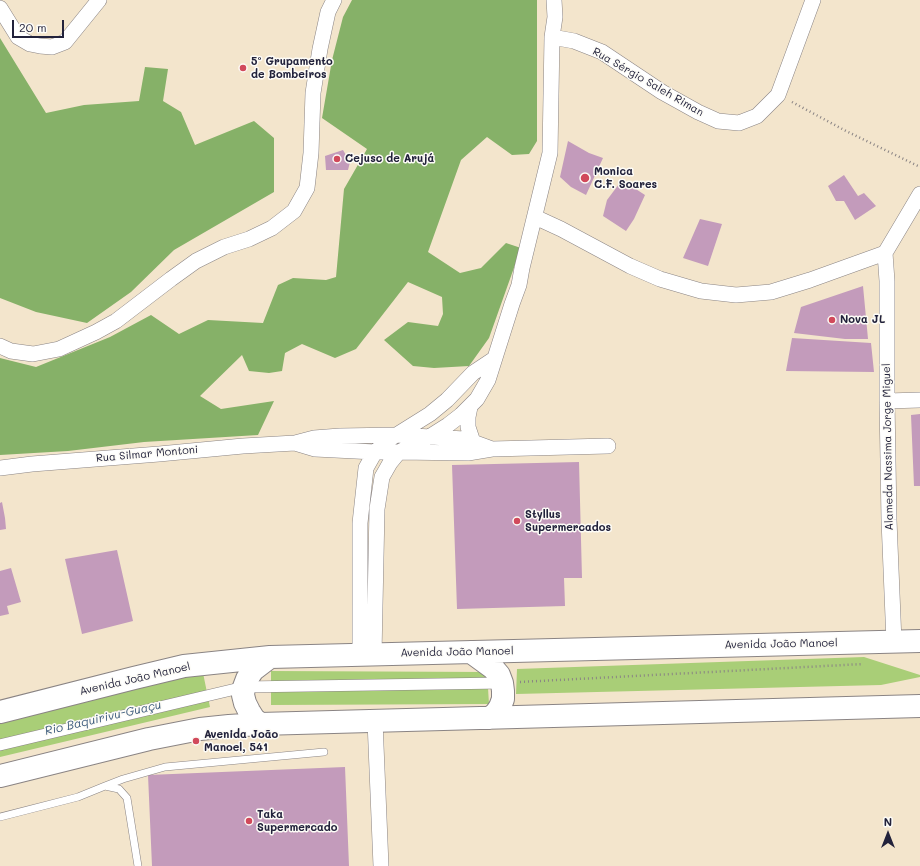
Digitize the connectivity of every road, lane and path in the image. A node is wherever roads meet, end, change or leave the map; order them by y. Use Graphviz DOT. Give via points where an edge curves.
graph roads {
  1 [pos="99,0"];
  2 [pos="334,0"];
  3 [pos="554,0"];
  4 [pos="813,0"];
  5 [pos="0,8"];
  6 [pos="552,37"];
  7 [pos="778,95"];
  8 [pos="920,168"];
  9 [pos="920,194"];
  10 [pos="535,217"];
  11 [pos="885,253"];
  12 [pos="0,346"];
  13 [pos="494,359"];
  14 [pos="920,400"];
  15 [pos="887,401"];
  16 [pos="470,406"];
  17 [pos="397,435"];
  18 [pos="429,437"];
  19 [pos="474,442"];
  20 [pos="295,443"];
  21 [pos="608,446"];
  22 [pos="492,449"];
  23 [pos="375,452"];
  24 [pos="399,452"];
  25 [pos="0,468"];
  26 [pos="910,643"];
  27 [pos="471,652"];
  28 [pos="367,655"];
  29 [pos="270,657"];
  30 [pos="865,664"];
  31 [pos="502,683"];
  32 [pos="244,687"];
  33 [pos="910,703"];
  34 [pos="0,712"];
  35 [pos="490,718"];
  36 [pos="375,721"];
  37 [pos="260,724"];
  38 [pos="0,745"];
  39 [pos="324,752"];
  40 [pos="0,776"];
  41 [pos="105,786"];
  42 [pos="0,817"];
  43 [pos="138,866"];
  44 [pos="381,866"];
  1 -- 5 [label="street" via="65,42 52,47 30,44 18,37"];
  2 -- 12 [label="street" via="328,12 314,85 307,188 294,211 272,228 196,261 116,321 59,349 33,354 11,351"];
  3 -- 6 [label="street"];
  4 -- 7 [label="street, Rua Sérgio Saleh Riman"];
  6 -- 7 [label="street, Rua Sérgio Saleh Riman" via="574,41 602,52 662,92 718,121 739,123 757,116"];
  6 -- 10 [label="street" via="550,153"];
  7 -- 8 [label="path"];
  9 -- 11 [label="street"];
  10 -- 11 [label="street" via="660,279 701,291 736,295 770,292"];
  10 -- 13 [label="street" via="519,285"];
  11 -- 15 [label="street, Alameda Nassima Jorge Miguel"];
  13 -- 16 [label="street" via="488,380"];
  13 -- 17 [label="street" via="474,373 430,414"];
  14 -- 15 [label="street"];
  15 -- 26 [label="street, Alameda Nassima Jorge Miguel" via="889,520"];
  16 -- 18 [label="street"];
  16 -- 19 [label="street" via="468,427"];
  17 -- 18 [label="street, Rua Silmar Montoni"];
  17 -- 20 [label="street, Rua Silmar Montoni" via="314,438"];
  17 -- 23 [label="street"];
  18 -- 19 [label="street, Rua Silmar Montoni"];
  18 -- 24 [label="street"];
  19 -- 22 [label="street, Rua Silmar Montoni"];
  20 -- 23 [label="street, Rua Silmar Montoni" via="314,449"];
  20 -- 25 [label="street, Rua Silmar Montoni"];
  21 -- 22 [label="street"];
  22 -- 24 [label="street, Rua Silmar Montoni" via="468,453"];
  23 -- 24 [label="street, Rua Silmar Montoni"];
  23 -- 28 [label="street" via="366,468 360,523"];
  24 -- 28 [label="street" via="382,477 377,509"];
  26 -- 27 [label="main road, Avenida João Manoel"];
  27 -- 28 [label="main road, Avenida João Manoel"];
  27 -- 31 [label="main road" via="493,668"];
  28 -- 29 [label="main road, Avenida João Manoel"];
  29 -- 32 [label="main road" via="253,670"];
  29 -- 34 [label="main road, Avenida João Manoel" via="184,666"];
  30 -- 31 [label="path"];
  31 -- 32 [label="street"];
  31 -- 35 [label="main road" via="503,699 496,714"];
  32 -- 37 [label="main road" via="245,703"];
  32 -- 38 [label="street"];
  33 -- 35 [label="main road" via="873,708"];
  35 -- 36 [label="main road"];
  36 -- 37 [label="main road"];
  36 -- 44 [label="street"];
  37 -- 40 [label="main road" via="200,729 166,735"];
  39 -- 41 [label="lane" via="165,767"];
  41 -- 42 [label="lane" via="78,797"];
  41 -- 43 [label="lane" via="119,789 127,798"];
}
